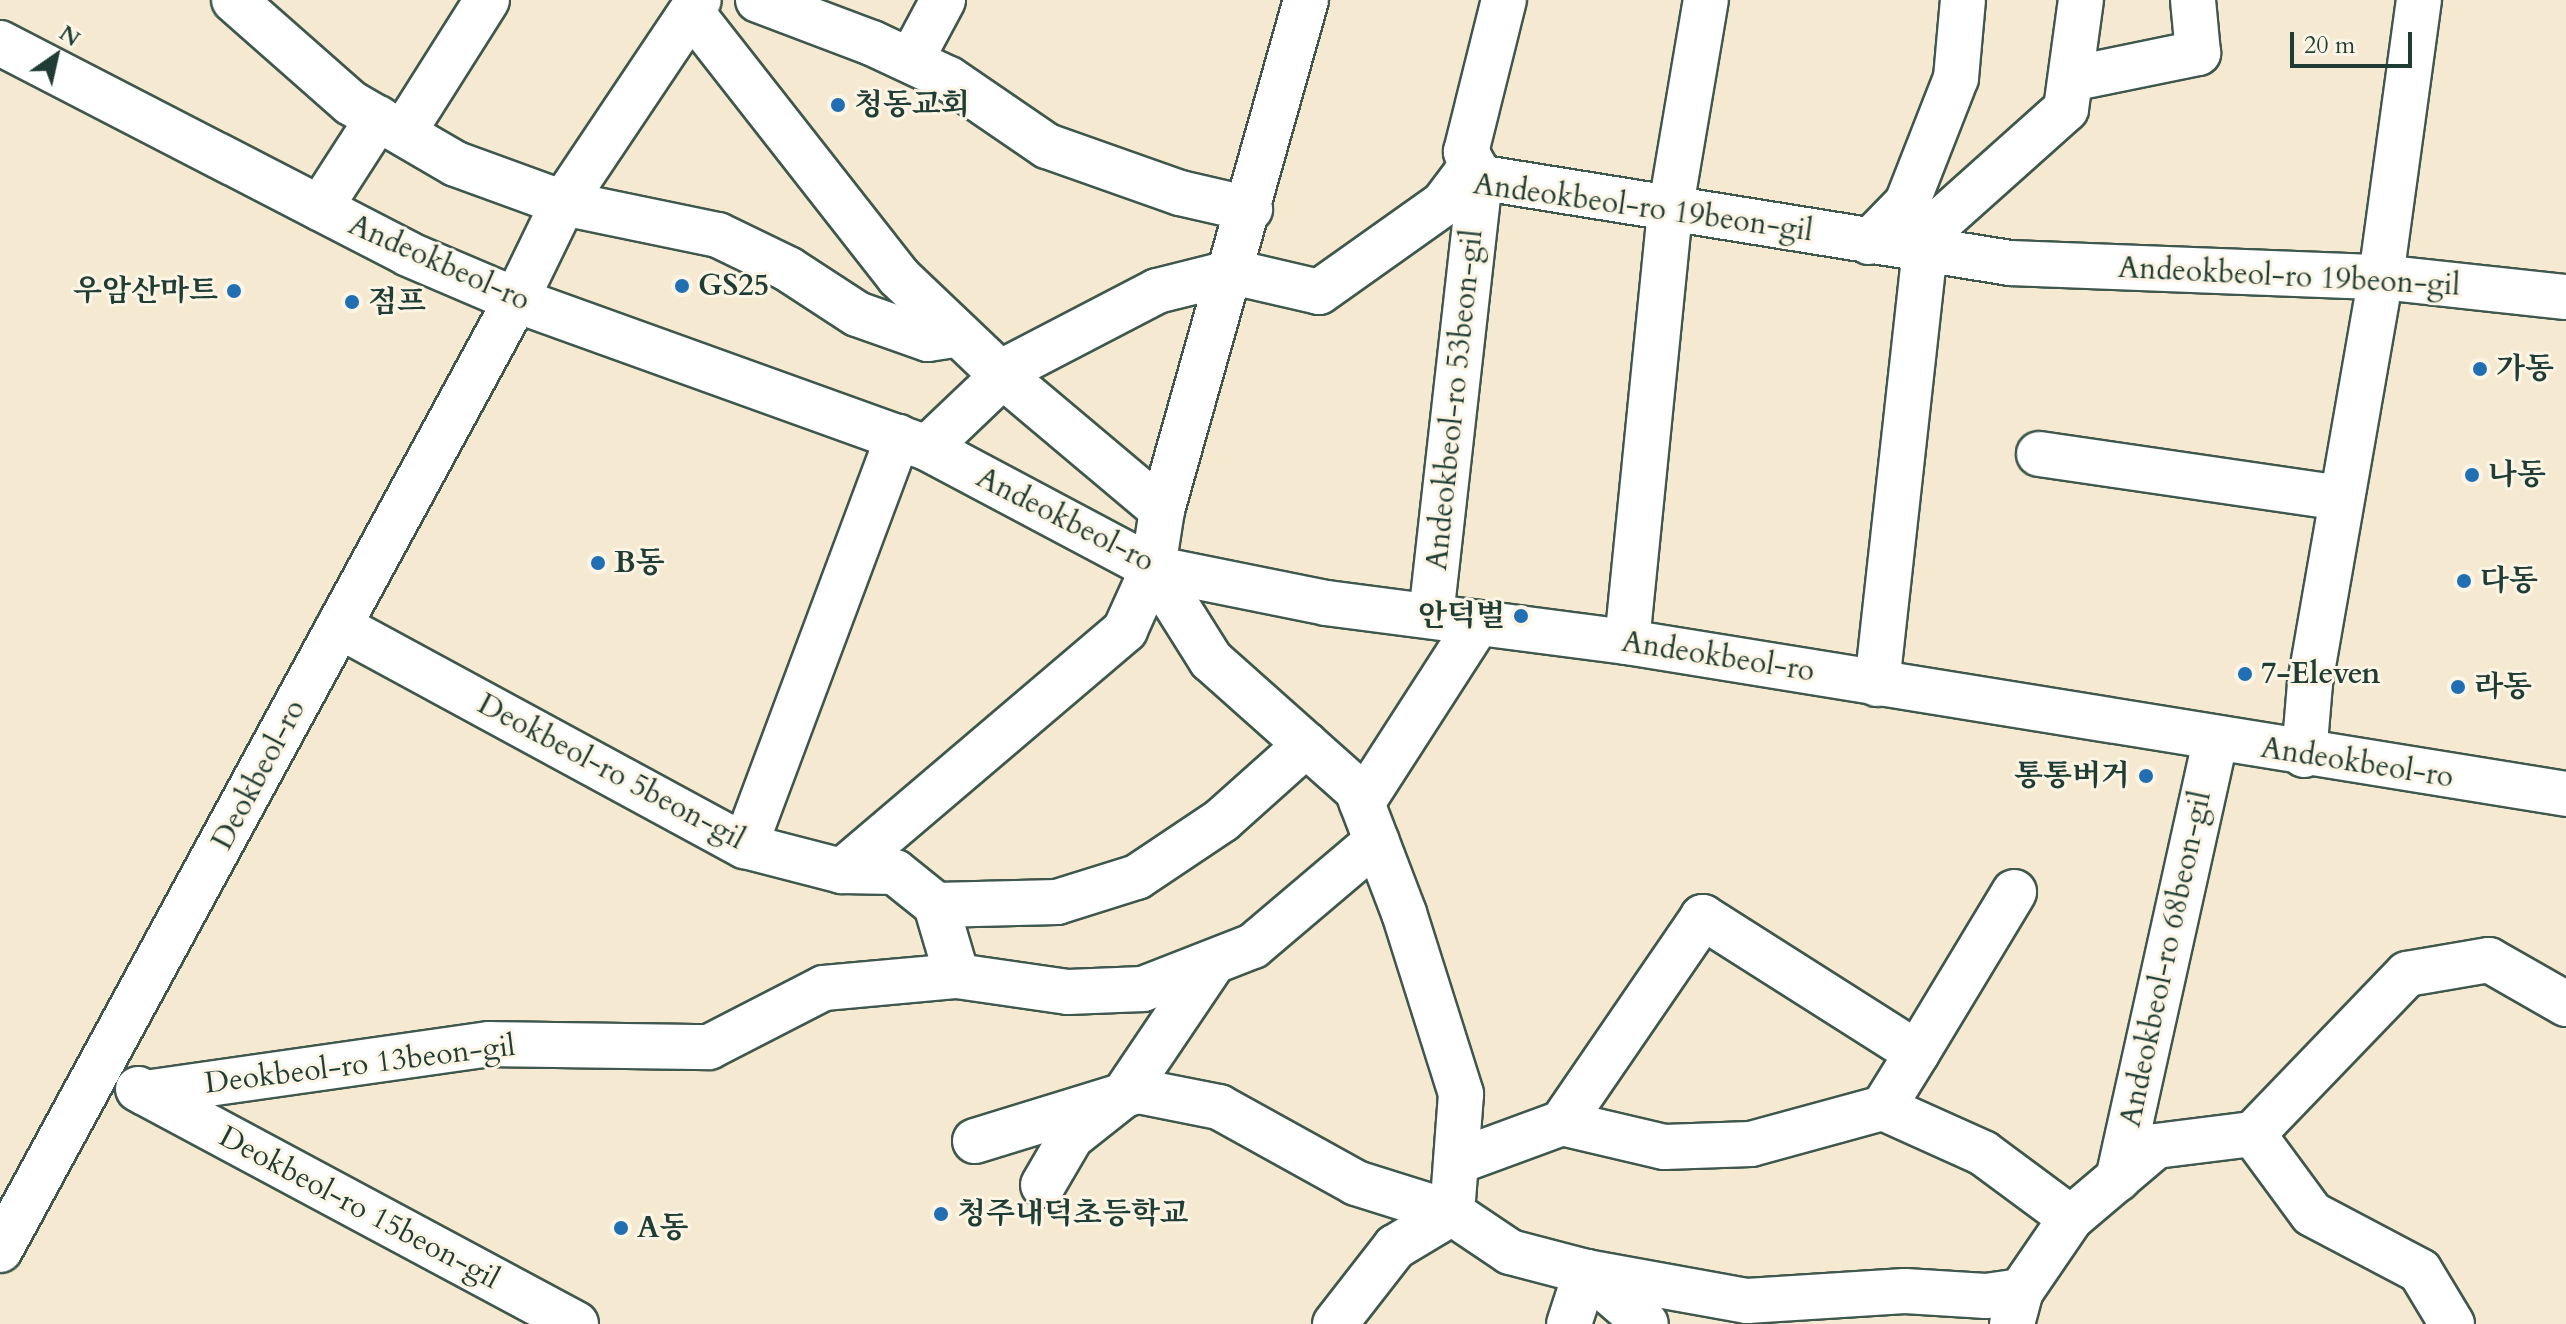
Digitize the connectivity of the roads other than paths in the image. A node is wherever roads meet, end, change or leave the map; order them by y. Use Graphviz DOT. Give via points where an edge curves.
graph roads {
  1 [pos="487,0"];
  2 [pos="758,0"];
  3 [pos="943,0"];
  4 [pos="1306,0"];
  5 [pos="1504,0"];
  6 [pos="1706,0"];
  7 [pos="1963,0"];
  8 [pos="2081,0"];
  9 [pos="2193,0"];
  10 [pos="2419,0"];
  11 [pos="696,6"];
  12 [pos="254,8"];
  13 [pos="0,43"];
  14 [pos="911,60"];
  15 [pos="2071,79"];
  16 [pos="390,126"];
  17 [pos="1480,177"];
  18 [pos="563,203"];
  19 [pos="320,208"];
  20 [pos="1250,209"];
  21 [pos="1670,212"];
  22 [pos="1869,242"];
  23 [pos="1925,250"];
  24 [pos="1233,272"];
  25 [pos="2381,277"];
  26 [pos="2566,297"];
  27 [pos="516,300"];
  28 [pos="959,334"];
  29 [pos="1003,376"];
  30 [pos="913,443"];
  31 [pos="2039,454"];
  32 [pos="2340,498"];
  33 [pos="1162,510"];
  34 [pos="1153,568"];
  35 [pos="1431,616"];
  36 [pos="1478,623"];
  37 [pos="339,626"];
  38 [pos="1627,642"];
  39 [pos="1877,684"];
  40 [pos="2215,740"];
  41 [pos="1306,745"];
  42 [pos="2304,755"];
  43 [pos="2566,794"];
  44 [pos="1369,822"];
  45 [pos="745,846"];
  46 [pos="842,871"];
  47 [pos="2014,892"];
  48 [pos="936,905"];
  49 [pos="1212,964"];
  50 [pos="957,976"];
  51 [pos="2566,1004"];
  52 [pos="1917,1053"];
  53 [pos="102,1067"];
  54 [pos="145,1093"];
  55 [pos="1123,1096"];
  56 [pos="1883,1108"];
  57 [pos="1562,1123"];
  58 [pos="2253,1134"];
  59 [pos="975,1141"];
  60 [pos="1456,1162"];
  61 [pos="2118,1179"];
  62 [pos="1043,1185"];
  63 [pos="1452,1213"];
  64 [pos="2071,1218"];
  65 [pos="0,1250"];
  66 [pos="1586,1272"];
  67 [pos="1750,1313"];
  68 [pos="2022,1313"];
  69 [pos="576,1324"];
  70 [pos="1335,1324"];
  71 [pos="1569,1324"];
  72 [pos="1646,1324"];
  73 [pos="2452,1324"];
  1 -- 16 [label="street"];
  2 -- 14 [label="street"];
  3 -- 14 [label="street"];
  4 -- 20 [label="street"];
  5 -- 17 [label="street, Andeokbeol-ro 53beon-gil" via="1466,152"];
  6 -- 21 [label="street"];
  7 -- 22 [label="street" via="1956,78 1907,203"];
  8 -- 15 [label="street"];
  9 -- 15 [label="street" via="2198,53"];
  10 -- 25 [label="street"];
  11 -- 18 [label="street, Deokbeol-ro"];
  11 -- 28 [label="street" via="899,277"];
  12 -- 16 [label="street"];
  13 -- 19 [label="street, Andeokbeol-ro"];
  14 -- 20 [label="street" via="949,79 1047,146 1180,193"];
  15 -- 22 [label="street" via="2066,109 1943,219"];
  16 -- 18 [label="street" via="456,164"];
  16 -- 19 [label="street"];
  17 -- 21 [label="street, Andeokbeol-ro 19beon-gil"];
  17 -- 24 [label="street, Andeokbeol-ro 19beon-gil" via="1465,175 1443,204 1319,292"];
  17 -- 35 [label="street, Andeokbeol-ro 53beon-gil"];
  18 -- 27 [label="street, Deokbeol-ro"];
  18 -- 28 [label="street" via="718,235 788,269 857,314 928,339"];
  19 -- 27 [label="street, Andeokbeol-ro"];
  20 -- 24 [label="street"];
  21 -- 22 [label="street, Andeokbeol-ro 19beon-gil"];
  21 -- 38 [label="street"];
  22 -- 23 [label="street, Andeokbeol-ro 19beon-gil"];
  23 -- 25 [label="street, Andeokbeol-ro 19beon-gil" via="2010,263"];
  23 -- 39 [label="street"];
  24 -- 29 [label="street, Andeokbeol-ro 19beon-gil" via="1157,291"];
  24 -- 33 [label="street"];
  25 -- 26 [label="street, Andeokbeol-ro 19beon-gil"];
  25 -- 32 [label="street"];
  27 -- 30 [label="street, Andeokbeol-ro"];
  27 -- 37 [label="street, Deokbeol-ro"];
  28 -- 29 [label="street"];
  29 -- 30 [label="street, Andeokbeol-ro 19beon-gil"];
  29 -- 33 [label="street"];
  30 -- 34 [label="street, Andeokbeol-ro"];
  30 -- 45 [label="street"];
  31 -- 32 [label="street"];
  32 -- 42 [label="street" via="2310,683"];
  33 -- 34 [label="street"];
  34 -- 35 [label="street, Andeokbeol-ro" via="1326,603"];
  34 -- 41 [label="street" via="1211,660"];
  34 -- 46 [label="street" via="1125,630"];
  35 -- 36 [label="street, Andeokbeol-ro"];
  36 -- 38 [label="street, Andeokbeol-ro"];
  36 -- 44 [label="street, Deokbeol-ro 13beon-gil"];
  37 -- 45 [label="street, Deokbeol-ro 5beon-gil"];
  37 -- 53 [label="street, Deokbeol-ro"];
  38 -- 39 [label="street, Andeokbeol-ro"];
  39 -- 40 [label="street, Andeokbeol-ro"];
  40 -- 42 [label="street, Andeokbeol-ro"];
  40 -- 61 [label="street, Andeokbeol-ro 68beon-gil"];
  41 -- 44 [label="street" via="1357,790"];
  41 -- 48 [label="street" via="1222,820 1137,877 1057,902"];
  42 -- 43 [label="street, Andeokbeol-ro"];
  44 -- 49 [label="street, Deokbeol-ro 13beon-gil" via="1253,946"];
  44 -- 60 [label="street" via="1461,1094"];
  45 -- 46 [label="street, Deokbeol-ro 5beon-gil"];
  46 -- 48 [label="street, Deokbeol-ro 5beon-gil" via="895,872"];
  47 -- 52 [label="street"];
  48 -- 50 [label="street"];
  49 -- 50 [label="street, Deokbeol-ro 13beon-gil" via="1128,989 1068,992"];
  49 -- 55 [label="street"];
  50 -- 54 [label="street, Deokbeol-ro 13beon-gil" via="824,988 709,1047 489,1044"];
  51 -- 58 [label="street" via="2489,960 2407,974"];
  52 -- 56 [label="street"];
  52 -- 57 [label="street" via="1703,917"];
  53 -- 54 [label="street, Deokbeol-ro 15beon-gil"];
  53 -- 65 [label="street, Deokbeol-ro"];
  54 -- 69 [label="street, Deokbeol-ro 15beon-gil"];
  55 -- 59 [label="street"];
  55 -- 62 [label="street" via="1071,1137"];
  55 -- 63 [label="street" via="1138,1091 1219,1107 1356,1183"];
  56 -- 57 [label="street" via="1751,1144 1664,1147"];
  56 -- 64 [label="street" via="1983,1153"];
  57 -- 60 [label="street"];
  58 -- 61 [label="street" via="2156,1146"];
  58 -- 73 [label="street" via="2312,1214 2420,1271"];
  60 -- 63 [label="street"];
  61 -- 64 [label="street"];
  63 -- 66 [label="street" via="1510,1252"];
  63 -- 70 [label="street" via="1395,1247"];
  64 -- 68 [label="street"];
  66 -- 67 [label="street"];
  66 -- 71 [label="street"];
  66 -- 72 [label="street"];
  67 -- 68 [label="street" via="1905,1291 1986,1296"];
}
